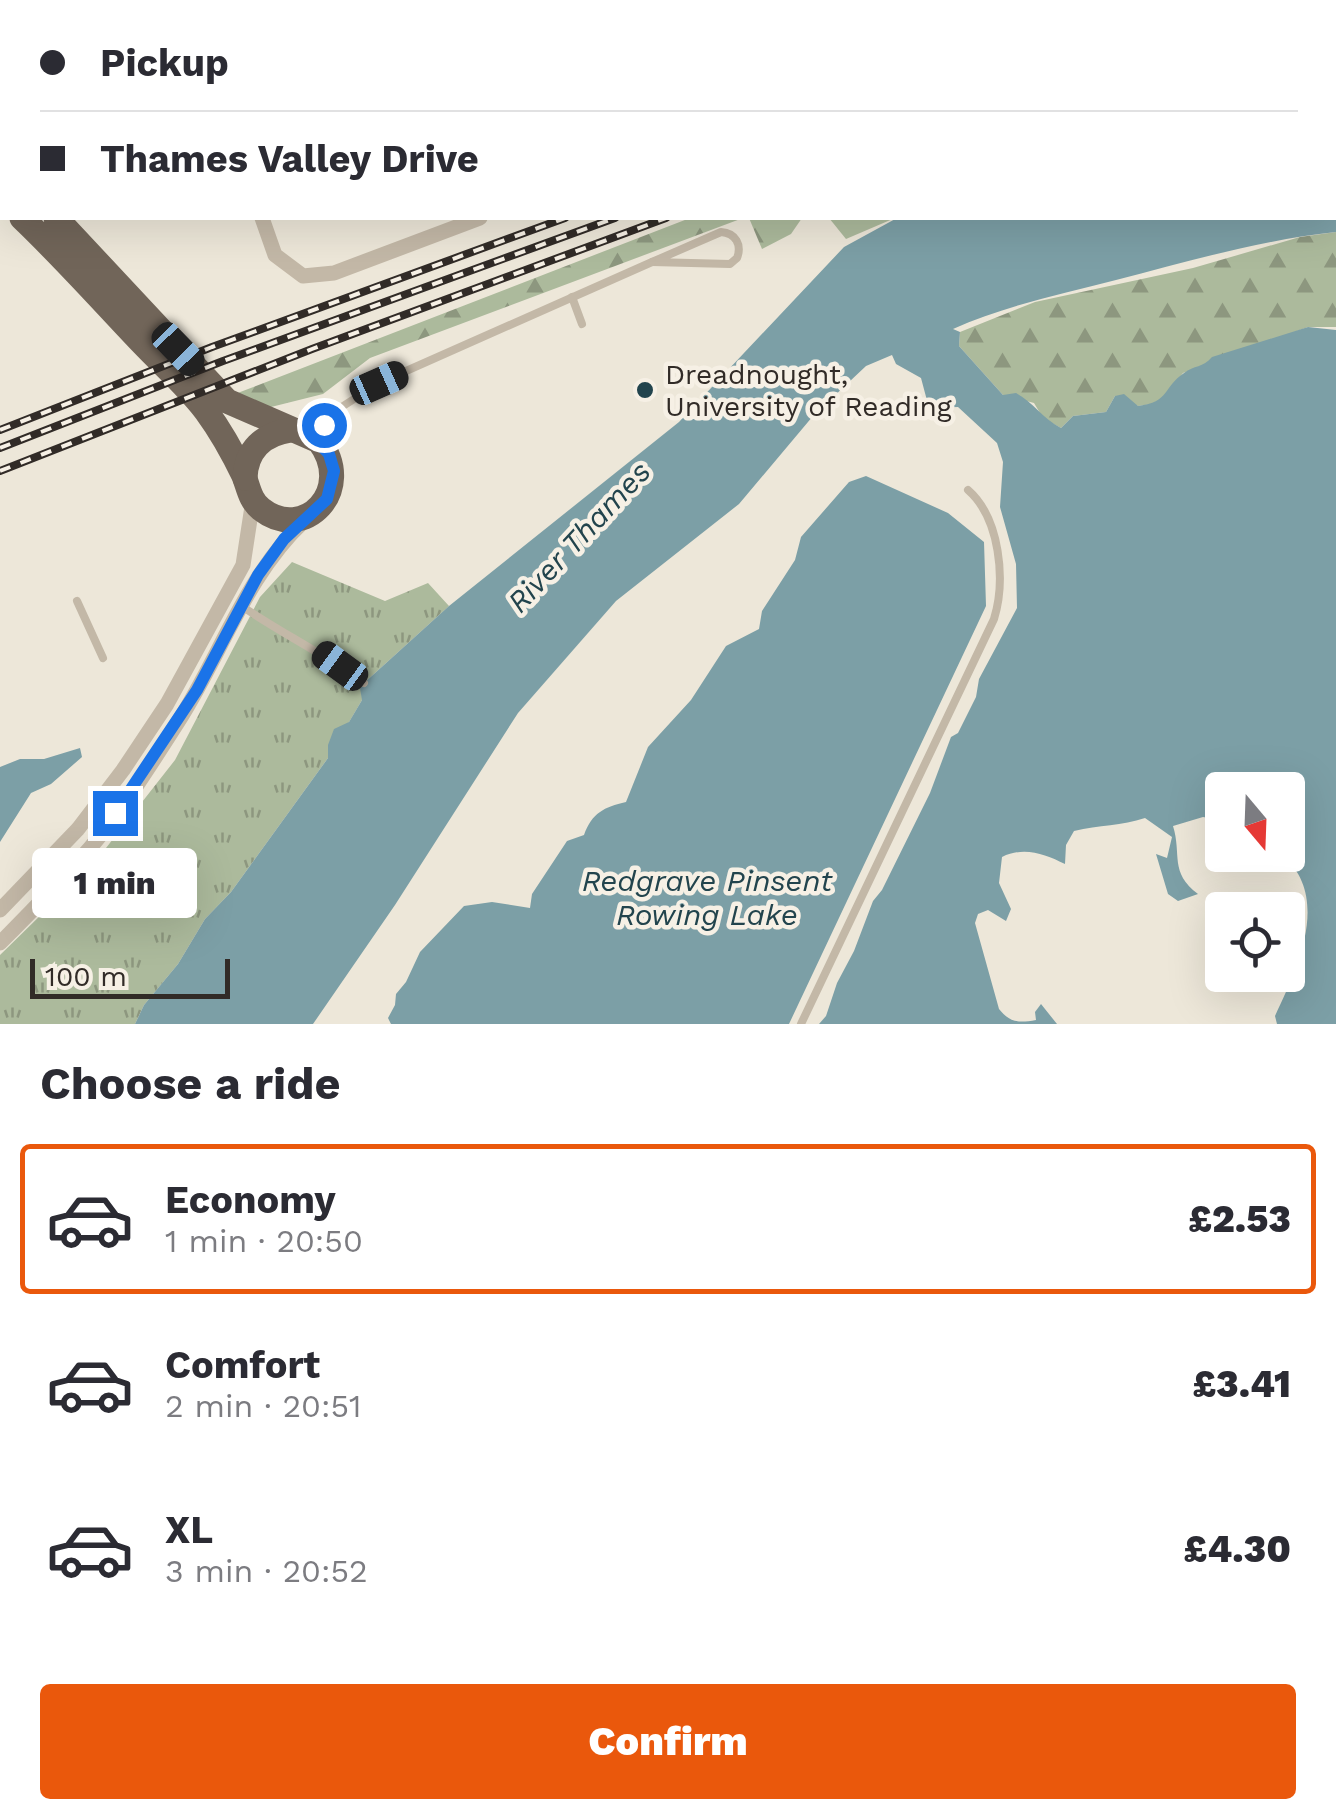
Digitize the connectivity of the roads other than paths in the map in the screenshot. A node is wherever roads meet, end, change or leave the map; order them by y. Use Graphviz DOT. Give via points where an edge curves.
graph roads {
  1 [pos="24,220"];
  2 [pos="58,220"];
  3 [pos="263,220"];
  4 [pos="475,220"];
  5 [pos="652,262"];
  6 [pos="572,297"];
  7 [pos="582,324"];
  8 [pos="302,434"];
  9 [pos="249,489"];
  10 [pos="968,490"];
  11 [pos="315,511"];
  12 [pos="77,601"];
  13 [pos="242,607"];
  14 [pos="103,658"];
  15 [pos="364,683"];
  16 [pos="0,910"];
  17 [pos="0,943"];
  18 [pos="801,1024"];
  1 -- 9 [label="main road" via="204,408"];
  2 -- 8 [label="main road" via="227,401"];
  3 -- 4 [label="street" via="276,256 303,276 334,272"];
  5 -- 5 [label="lane" via="722,232 740,248 725,266"];
  5 -- 6 [label="lane"];
  6 -- 7 [label="lane"];
  6 -- 8 [label="lane" via="379,383"];
  8 -- 9 [label="main road" via="278,432 260,441 252,452"];
  8 -- 11 [label="main road" via="329,454 334,471 327,499"];
  9 -- 11 [label="main road" via="263,510 289,519"];
  9 -- 16 [label="street" via="243,565 167,704 78,830"];
  10 -- 18 [label="lane" via="992,526 1002,594"];
  11 -- 13 [label="street" via="272,554"];
  12 -- 14 [label="lane"];
  13 -- 15 [label="lane"];
  13 -- 17 [label="street" via="178,721 92,845"];
}
